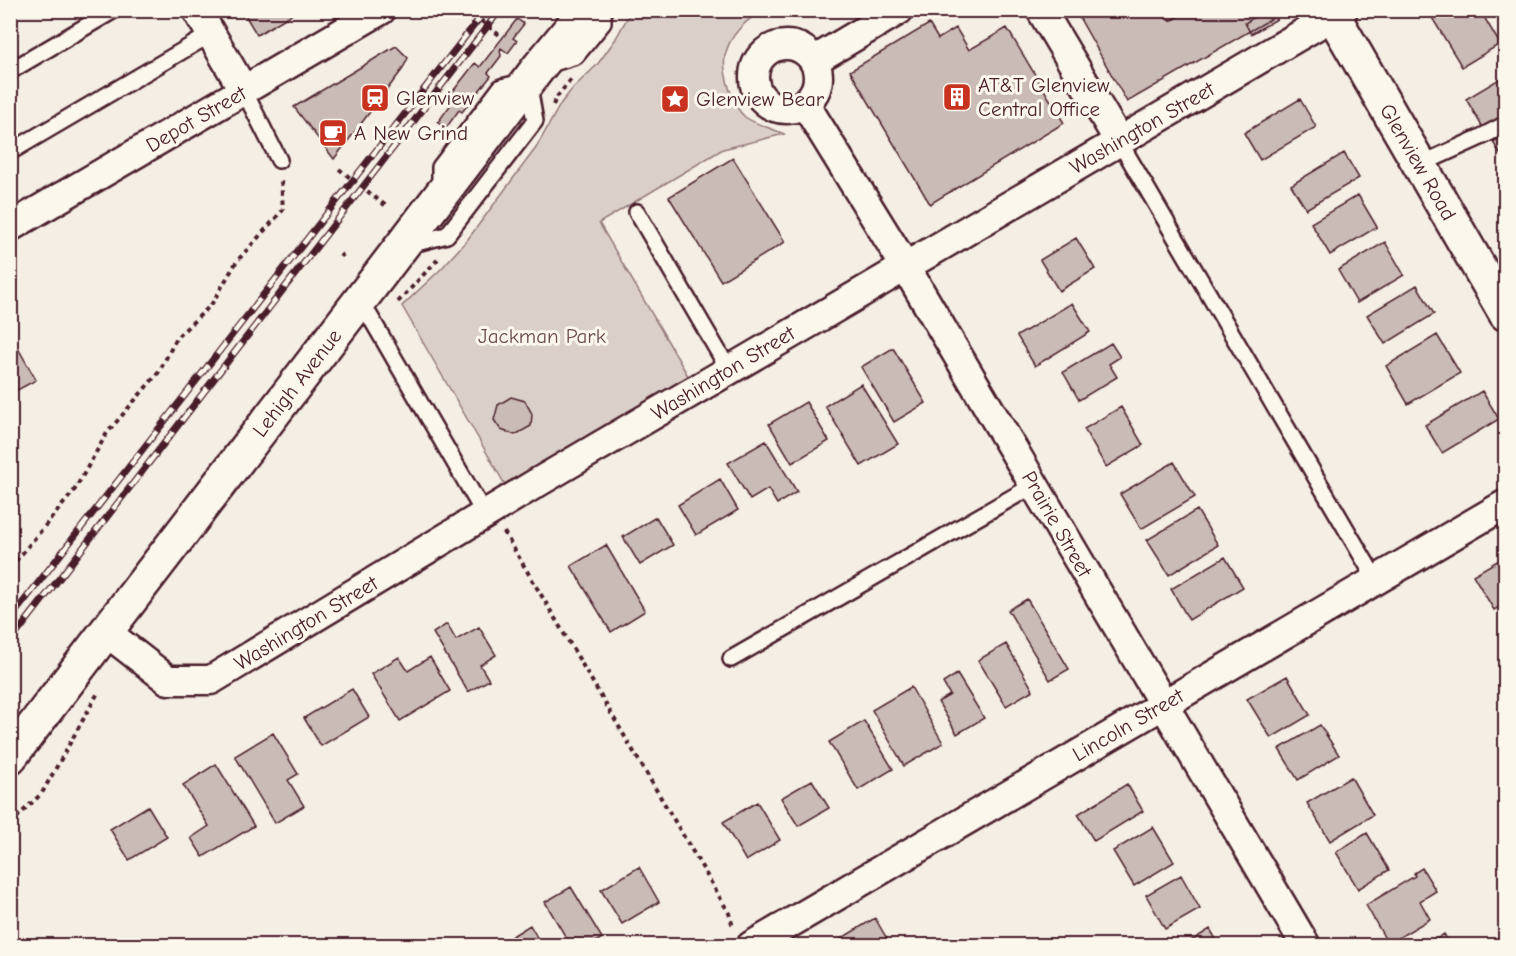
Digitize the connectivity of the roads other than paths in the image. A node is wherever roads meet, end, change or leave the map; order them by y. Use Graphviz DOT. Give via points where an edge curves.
graph roads {
  1 [pos="114,10"];
  2 [pos="586,10"];
  3 [pos="603,10"];
  4 [pos="899,10"];
  5 [pos="1041,10"];
  6 [pos="1335,12"];
  7 [pos="373,13"];
  8 [pos="204,22"];
  9 [pos="814,60"];
  10 [pos="10,71"];
  11 [pos="533,74"];
  12 [pos="244,91"];
  13 [pos="805,104"];
  14 [pos="1506,123"];
  15 [pos="1119,141"];
  16 [pos="10,152"];
  17 [pos="279,160"];
  18 [pos="1419,165"];
  19 [pos="637,212"];
  20 [pos="10,227"];
  21 [pos="403,247"];
  22 [pos="905,266"];
  23 [pos="361,301"];
  24 [pos="1506,314"];
  25 [pos="729,370"];
  26 [pos="1034,484"];
  27 [pos="1506,504"];
  28 [pos="488,512"];
  29 [pos="1376,580"];
  30 [pos="105,631"];
  31 [pos="731,659"];
  32 [pos="1163,705"];
  33 [pos="10,757"];
  34 [pos="751,945"];
  35 [pos="1306,945"];
  1 -- 10 [label="lane"];
  2 -- 11 [label="street, Lehigh Avenue"];
  3 -- 11 [label="lane" via="603,23 576,57"];
  4 -- 9 [label="street"];
  5 -- 15 [label="street"];
  6 -- 15 [label="street, Washington Street"];
  6 -- 18 [label="street, Glenview Road"];
  7 -- 12 [label="street, Depot Street"];
  8 -- 12 [label="street"];
  8 -- 16 [label="lane"];
  9 -- 13 [label="street" via="817,89"];
  9 -- 13 [label="street" via="799,47 779,45 761,55 754,74 759,94 775,107 785,110"];
  11 -- 21 [label="street, Lehigh Avenue"];
  11 -- 21 [label="lane" via="535,121 447,235"];
  12 -- 17 [label="lane"];
  12 -- 20 [label="street, Depot Street"];
  13 -- 22 [label="street, Prairie Street"];
  14 -- 18 [label="lane"];
  15 -- 22 [label="street, Washington Street"];
  15 -- 29 [label="lane"];
  18 -- 24 [label="street, Glenview Road"];
  19 -- 25 [label="lane"];
  21 -- 23 [label="street, Lehigh Avenue"];
  22 -- 25 [label="street, Washington Street"];
  22 -- 26 [label="street, Prairie Street"];
  23 -- 28 [label="lane"];
  23 -- 30 [label="street, Lehigh Avenue"];
  25 -- 28 [label="street, Washington Street"];
  26 -- 31 [label="lane"];
  26 -- 32 [label="street, Prairie Street"];
  27 -- 29 [label="street, Lincoln Street"];
  28 -- 30 [label="street, Washington Street" via="211,680 168,680"];
  29 -- 32 [label="street, Lincoln Street"];
  30 -- 33 [label="street, Lehigh Avenue"];
  32 -- 34 [label="street, Lincoln Street"];
  32 -- 35 [label="street, Prairie Street"];
}
